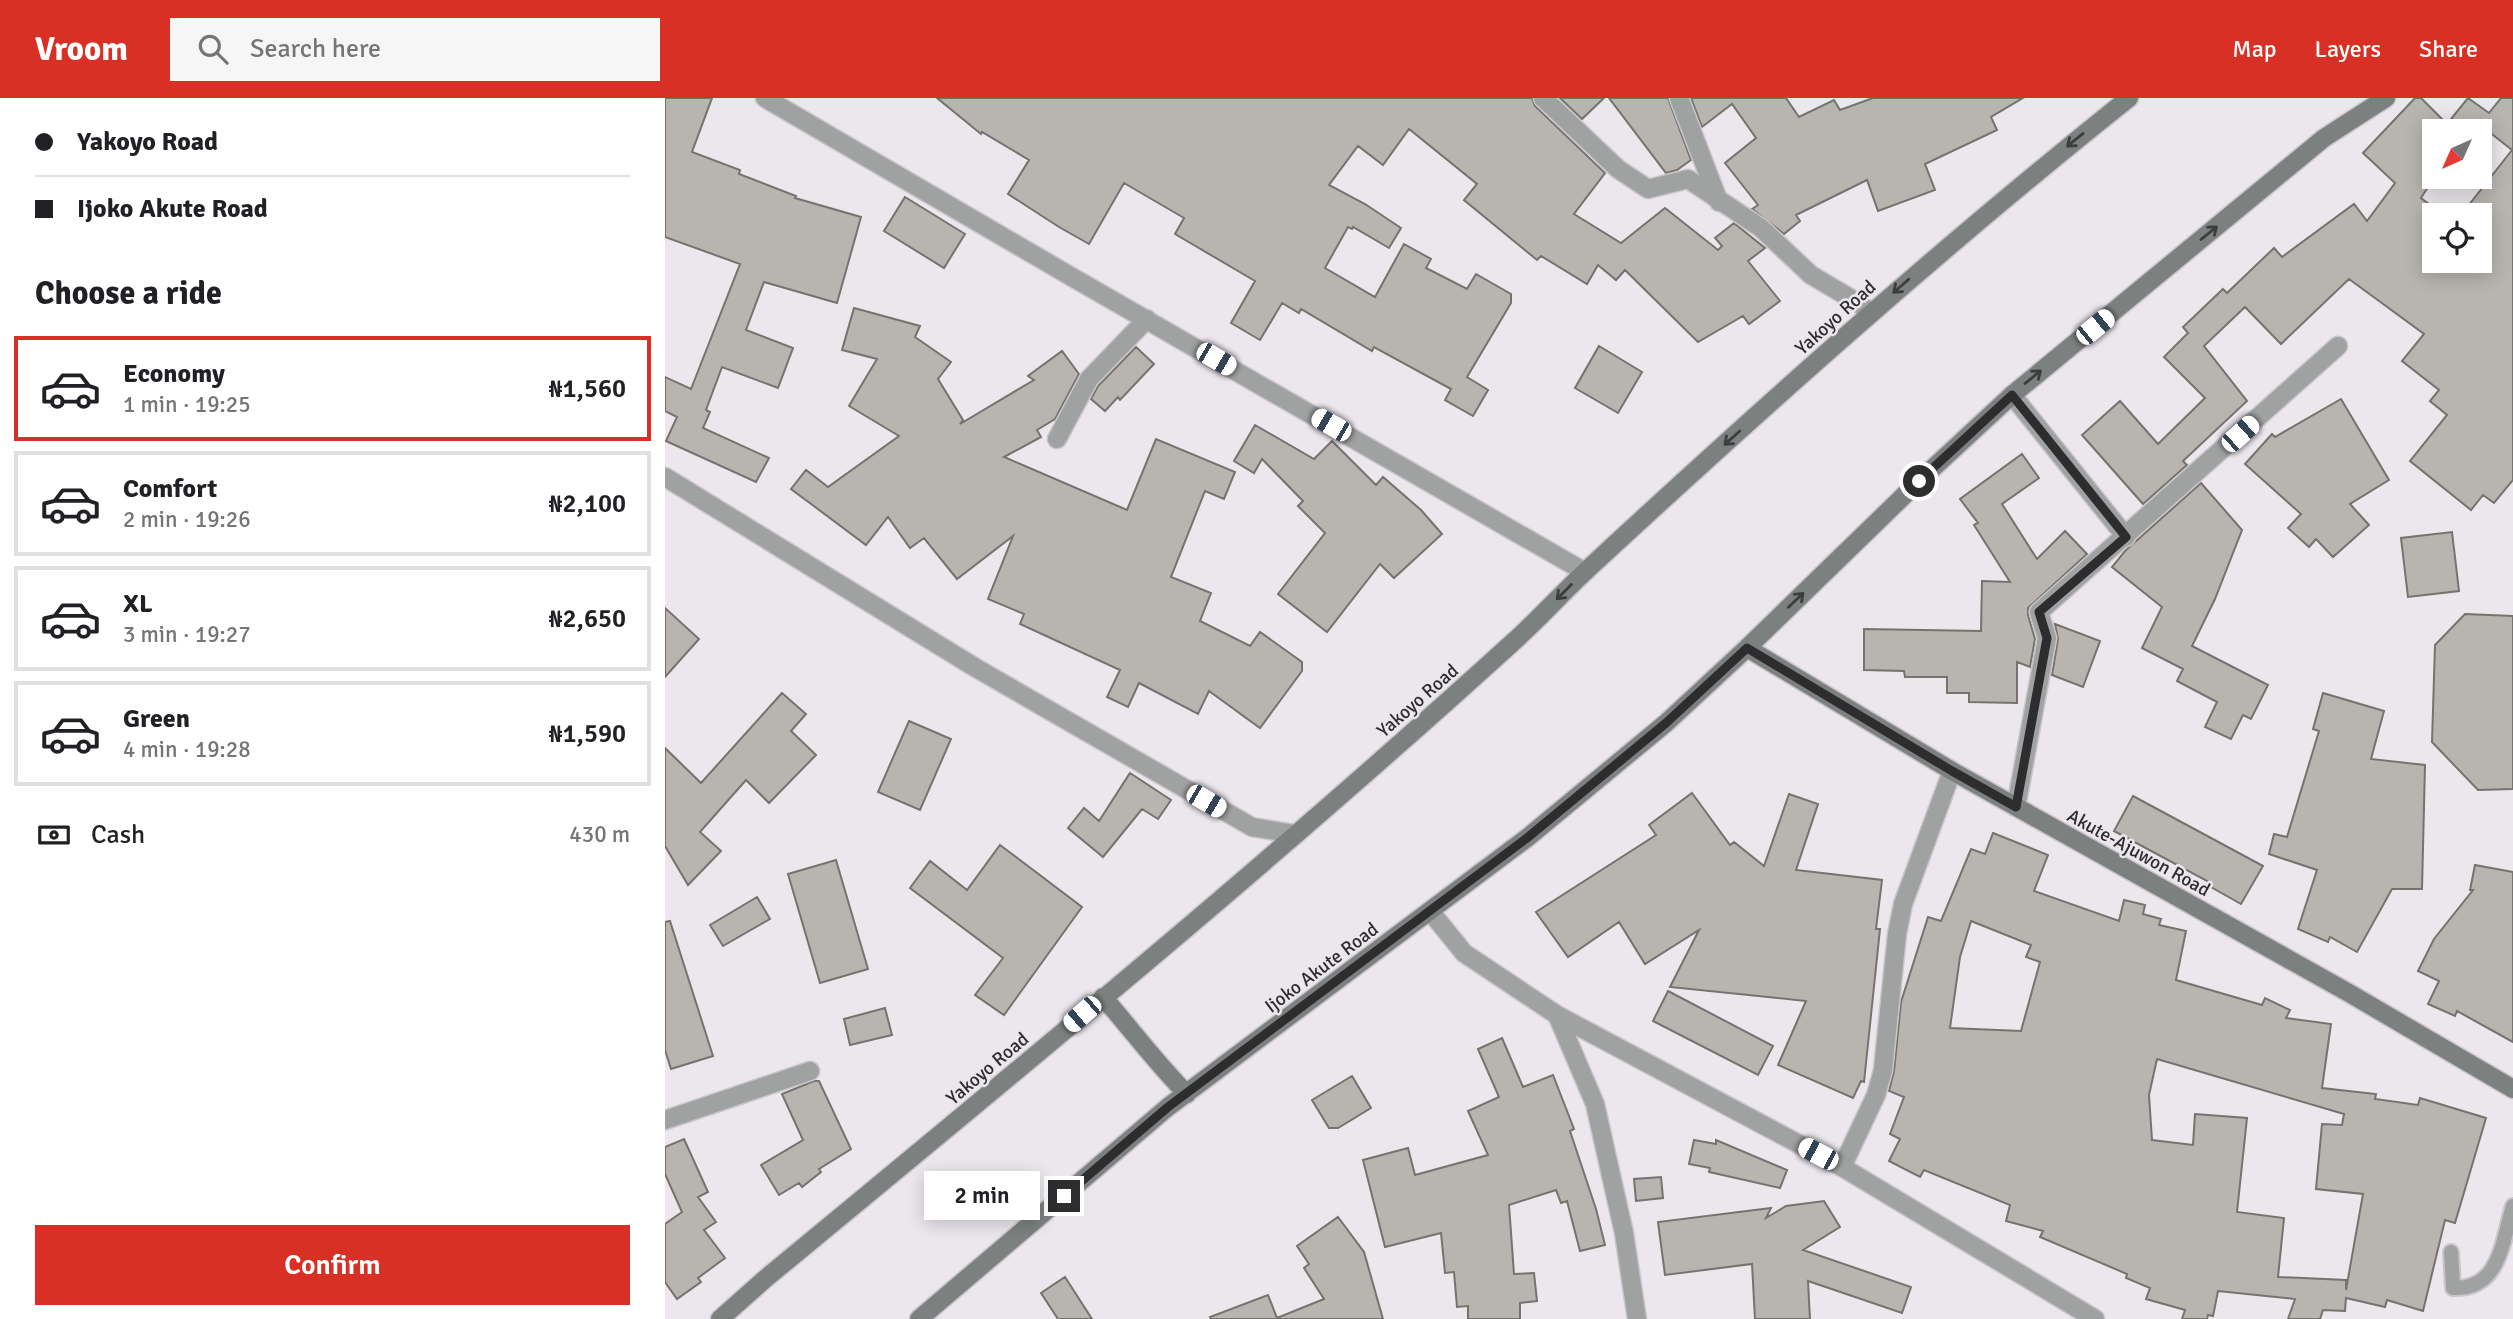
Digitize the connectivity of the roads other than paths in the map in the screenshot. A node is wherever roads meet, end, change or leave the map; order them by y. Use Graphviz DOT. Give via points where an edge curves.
graph roads {
  1 [pos="765,98"];
  2 [pos="1543,98"];
  3 [pos="1679,98"];
  4 [pos="2129,98"];
  5 [pos="2386,98"];
  6 [pos="1719,202"];
  7 [pos="1870,313"];
  8 [pos="1147,319"];
  9 [pos="2338,346"];
  10 [pos="2012,395"];
  11 [pos="1057,439"];
  12 [pos="665,477"];
  13 [pos="2126,537"];
  14 [pos="1584,572"];
  15 [pos="1747,648"];
  16 [pos="1952,771"];
  17 [pos="2016,807"];
  18 [pos="1294,834"];
  19 [pos="1430,911"];
  20 [pos="1103,997"];
  21 [pos="1557,1015"];
  22 [pos="810,1071"];
  23 [pos="2513,1089"];
  24 [pos="1187,1094"];
  25 [pos="665,1121"];
  26 [pos="1842,1167"];
  27 [pos="2513,1206"];
  28 [pos="2451,1252"];
  29 [pos="720,1319"];
  30 [pos="919,1319"];
  31 [pos="1637,1319"];
  32 [pos="2095,1319"];
  1 -- 8 [label="street"];
  2 -- 6 [label="street" via="1618,169 1648,190 1688,179"];
  3 -- 6 [label="street"];
  4 -- 7 [label="main road, Yakoyo Road, one-way"];
  10 -- 5 [label="main road, one-way" via="2323,138"];
  6 -- 7 [label="street" via="1761,228 1811,275"];
  7 -- 14 [label="main road, Yakoyo Road, one-way"];
  8 -- 11 [label="street" via="1089,379"];
  8 -- 14 [label="street"];
  9 -- 13 [label="street"];
  10 -- 13 [label="street"];
  15 -- 10 [label="main road, one-way"];
  12 -- 18 [label="street" via="977,668 1252,827"];
  13 -- 17 [label="street" via="2039,612 2047,638"];
  14 -- 18 [label="main road, Yakoyo Road, one-way" via="1514,642"];
  15 -- 16 [label="main road, Akute-Ajuwon Road"];
  15 -- 19 [label="main road, Ijoko Akute Road" via="1666,723"];
  16 -- 17 [label="main road, Akute-Ajuwon Road"];
  16 -- 26 [label="street" via="1903,904 1883,1070"];
  17 -- 23 [label="main road, Akute-Ajuwon Road"];
  18 -- 20 [label="main road, Yakoyo Road"];
  19 -- 21 [label="street" via="1464,953"];
  19 -- 24 [label="main road, Ijoko Akute Road"];
  20 -- 24 [label="main road"];
  20 -- 29 [label="main road, Yakoyo Road"];
  21 -- 26 [label="street"];
  21 -- 31 [label="street" via="1595,1104 1624,1233"];
  22 -- 25 [label="street"];
  24 -- 30 [label="main road, Ijoko Akute Road"];
  26 -- 32 [label="street"];
  27 -- 28 [label="lane" via="2494,1269 2487,1278 2476,1286 2453,1288"];
}
